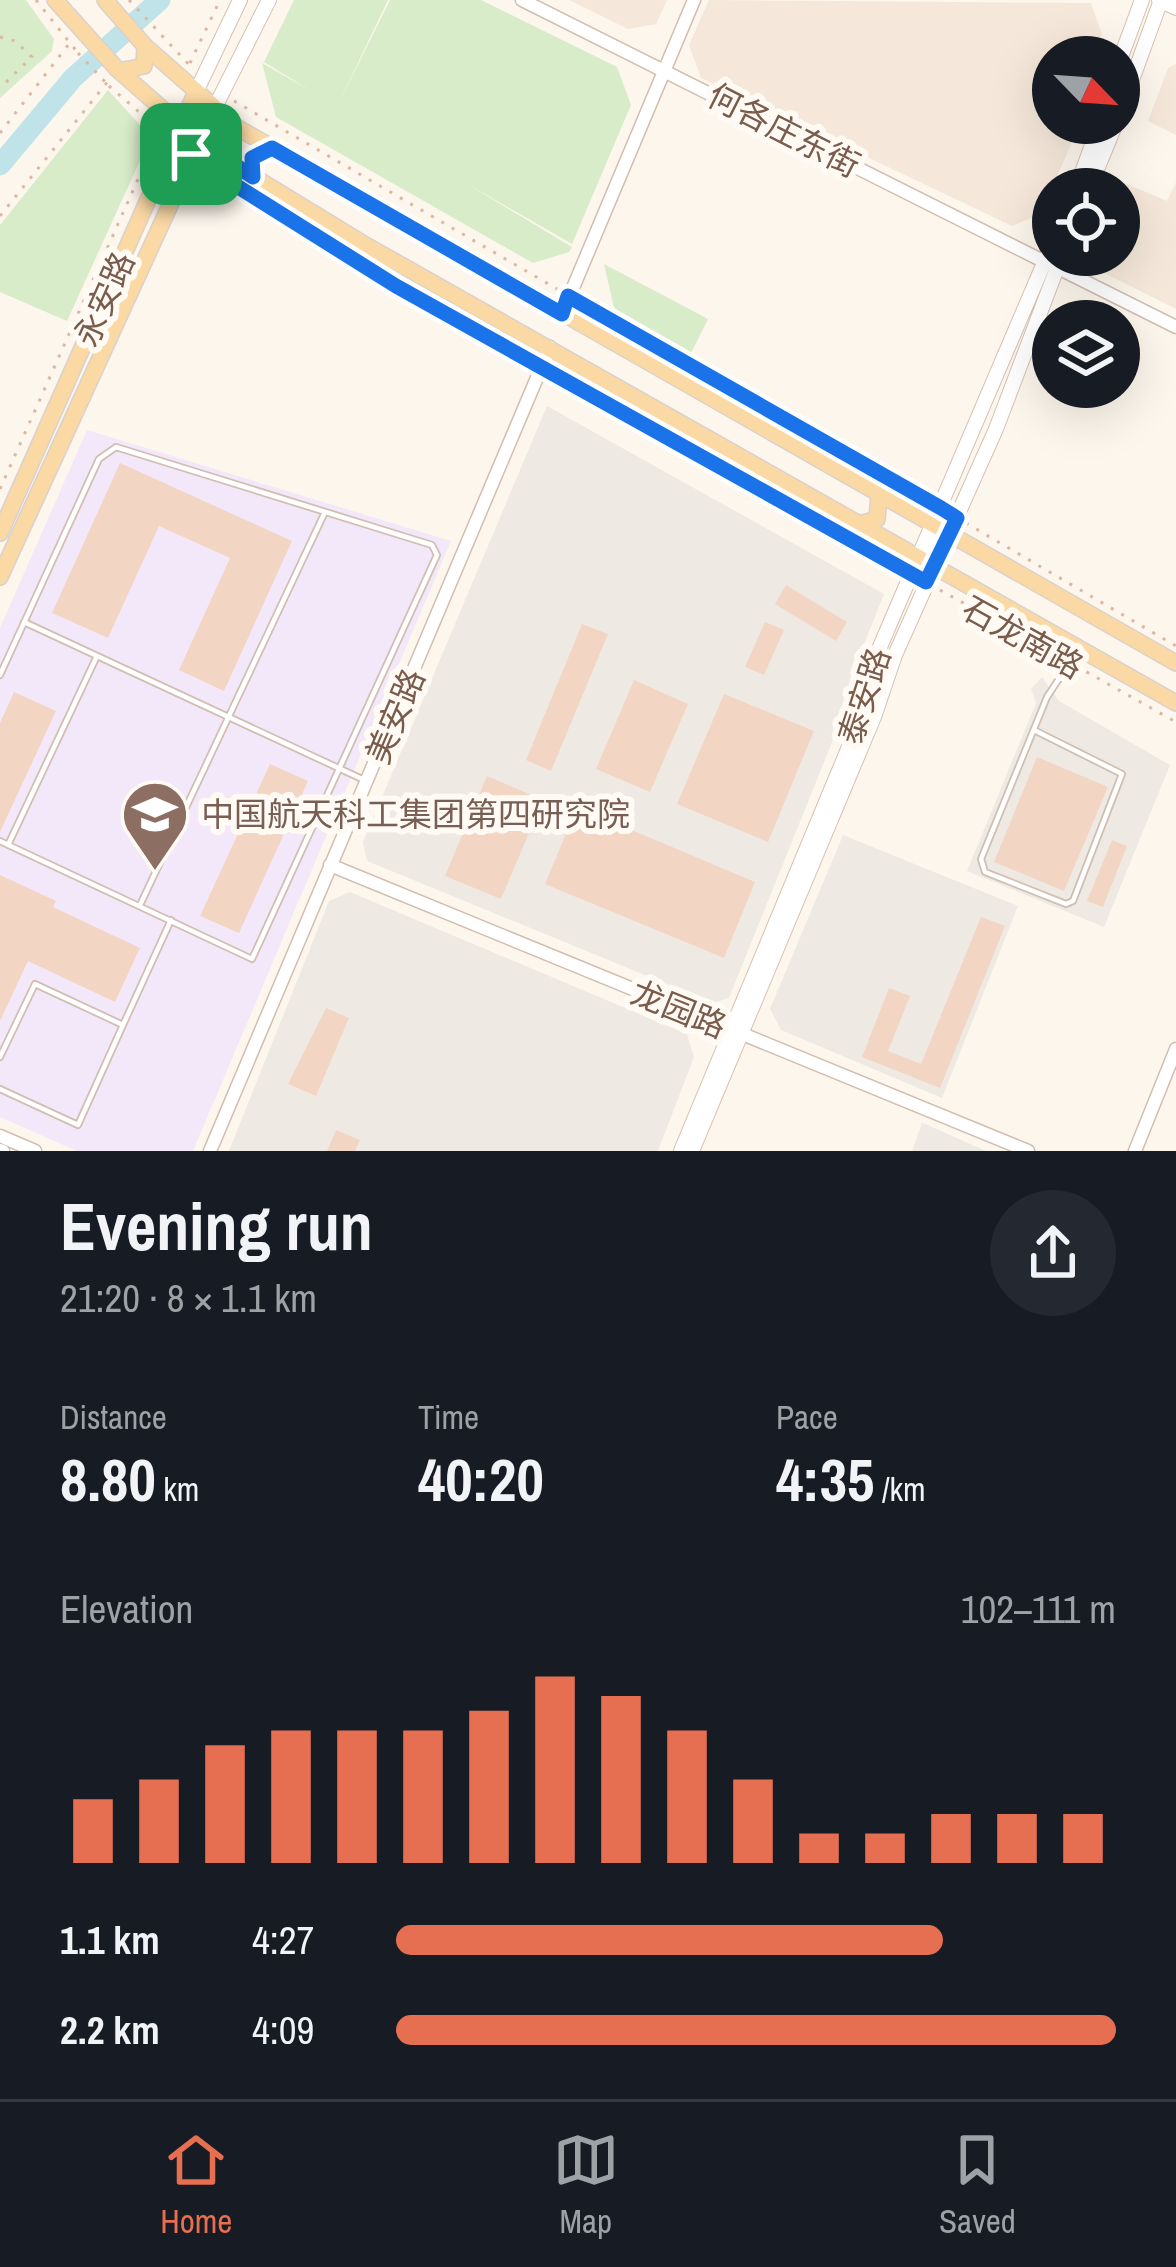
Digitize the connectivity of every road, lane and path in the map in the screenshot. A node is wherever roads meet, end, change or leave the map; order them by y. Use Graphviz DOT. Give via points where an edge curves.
graph roads {
  1 [pos="36,0"];
  2 [pos="55,0"];
  3 [pos="105,0"];
  4 [pos="220,0"];
  5 [pos="240,0"];
  6 [pos="269,0"];
  7 [pos="522,0"];
  8 [pos="694,0"];
  9 [pos="1142,0"];
  10 [pos="1160,0"];
  11 [pos="130,2"];
  12 [pos="1176,8"];
  13 [pos="1129,36"];
  14 [pos="0,38"];
  15 [pos="152,40"];
  16 [pos="69,44"];
  17 [pos="1140,57"];
  18 [pos="118,70"];
  19 [pos="664,70"];
  20 [pos="185,73"];
  21 [pos="203,77"];
  22 [pos="0,88"];
  23 [pos="222,92"];
  24 [pos="195,94"];
  25 [pos="214,109"];
  26 [pos="170,128"];
  27 [pos="0,133"];
  28 [pos="194,147"];
  29 [pos="272,148"];
  30 [pos="253,177"];
  31 [pos="0,216"];
  32 [pos="1032,250"];
  33 [pos="1047,276"];
  34 [pos="1048,276"];
  35 [pos="1082,276"];
  36 [pos="568,296"];
  37 [pos="562,314"];
  38 [pos="1176,327"];
  39 [pos="550,347"];
  40 [pos="542,364"];
  41 [pos="0,489"];
  42 [pos="879,495"];
  43 [pos="941,508"];
  44 [pos="325,512"];
  45 [pos="957,518"];
  46 [pos="860,524"];
  47 [pos="932,526"];
  48 [pos="0,533"];
  49 [pos="949,535"];
  50 [pos="917,556"];
  51 [pos="1003,565"];
  52 [pos="910,573"];
  53 [pos="930,574"];
  54 [pos="0,578"];
  55 [pos="988,598"];
  56 [pos="24,622"];
  57 [pos="1176,646"];
  58 [pos="1074,655"];
  59 [pos="97,656"];
  60 [pos="1176,663"];
  61 [pos="0,675"];
  62 [pos="1176,703"];
  63 [pos="229,718"];
  64 [pos="1176,722"];
  65 [pos="1034,730"];
  66 [pos="340,771"];
  67 [pos="368,781"];
  68 [pos="4,843"];
  69 [pos="330,865"];
  70 [pos="140,906"];
  71 [pos="171,920"];
  72 [pos="123,1024"];
  73 [pos="736,1032"];
  74 [pos="1176,1049"];
  75 [pos="0,1057"];
  76 [pos="0,1089"];
  77 [pos="0,1136"];
  78 [pos="35,1151"];
  79 [pos="210,1151"];
  80 [pos="681,1151"];
  81 [pos="692,1151"];
  82 [pos="1028,1151"];
  83 [pos="1135,1151"];
  1 -- 16 [label="path"];
  2 -- 18 [label="main road, 石龙南路"];
  3 -- 15 [label="main road, 石龙南路"];
  4 -- 20 [label="path"];
  5 -- 21 [label="main road, 永安路"];
  6 -- 23 [label="main road"];
  7 -- 19 [label="street, 何各庄东街"];
  8 -- 19 [label="street"];
  9 -- 13 [label="main road"];
  10 -- 12 [label="main road"];
  10 -- 17 [label="main road"];
  11 -- 15 [label="path"];
  14 -- 22 [label="path" via="32,57"];
  15 -- 18 [label="main road" via="144,67"];
  15 -- 20 [label="main road, 石龙南路"];
  15 -- 20 [label="path"];
  16 -- 26 [label="path, bridge" via="109,86"];
  16 -- 27 [label="path"];
  18 -- 26 [label="main road, 石龙南路"];
  18 -- 31 [label="path"];
  19 -- 32 [label="street, 何各庄东街"];
  19 -- 36 [label="street"];
  20 -- 21 [label="path"];
  20 -- 24 [label="main road, 石龙南路"];
  21 -- 24 [label="main road, 永安路"];
  23 -- 25 [label="main road"];
  23 -- 36 [label="path"];
  24 -- 25 [label="main road, 石龙南路"];
  24 -- 26 [label="main road, 永安路"];
  25 -- 28 [label="main road, 永安路"];
  25 -- 29 [label="main road, 石龙南路"];
  26 -- 28 [label="main road, 石龙南路"];
  26 -- 41 [label="path, 永安路"];
  26 -- 48 [label="main road, 永安路"];
  28 -- 30 [label="main road, 石龙南路"];
  28 -- 40 [label="path" via="396,286"];
  28 -- 54 [label="main road, 永安路"];
  29 -- 30 [label="main road" via="252,158"];
  29 -- 37 [label="main road, 石龙南路"];
  30 -- 39 [label="main road, 石龙南路"];
  33 -- 43 [label="main road, 泰安路"];
  34 -- 45 [label="main road, 泰安路"];
  35 -- 38 [label="street, 何各庄东街"];
  36 -- 37 [label="street"];
  36 -- 43 [label="path"];
  37 -- 42 [label="main road, 石龙南路"];
  39 -- 40 [label="street, 美安路"];
  39 -- 46 [label="main road, 石龙南路"];
  40 -- 52 [label="path"];
  40 -- 67 [label="street, 美安路"];
  42 -- 46 [label="main road" via="878,519"];
  42 -- 47 [label="main road, 石龙南路"];
  43 -- 47 [label="main road, 泰安路"];
  44 -- 56 [label="lane" via="106,450"];
  44 -- 63 [label="lane"];
  44 -- 66 [label="lane" via="432,545 436,555"];
  45 -- 49 [label="main road, 泰安路"];
  45 -- 57 [label="path, 石龙南路"];
  46 -- 50 [label="main road, 石龙南路"];
  47 -- 49 [label="main road, 石龙南路"];
  47 -- 50 [label="main road, 泰安路"];
  49 -- 51 [label="main road, 石龙南路"];
  49 -- 53 [label="main road, 泰安路"];
  50 -- 52 [label="main road, 泰安路"];
  50 -- 53 [label="main road, 石龙南路"];
  51 -- 55 [label="main road" via="984,580"];
  51 -- 60 [label="main road, 石龙南路"];
  52 -- 73 [label="main road, 泰安路"];
  53 -- 55 [label="main road, 石龙南路"];
  53 -- 58 [label="path, 石龙南路"];
  53 -- 73 [label="main road, 泰安路"];
  55 -- 58 [label="main road, 石龙南路"];
  56 -- 59 [label="lane"];
  56 -- 61 [label="lane"];
  58 -- 62 [label="main road, 石龙南路"];
  58 -- 64 [label="path, 石龙南路"];
  58 -- 65 [label="lane"];
  59 -- 63 [label="lane"];
  59 -- 68 [label="lane"];
  63 -- 66 [label="lane"];
  63 -- 70 [label="lane"];
  65 -- 65 [label="lane" via="982,868 1066,904 1122,774"];
  66 -- 67 [label="lane"];
  66 -- 71 [label="lane" via="251,959"];
  67 -- 69 [label="street, 美安路"];
  68 -- 70 [label="lane"];
  69 -- 73 [label="street, 龙园路"];
  69 -- 79 [label="street, 美安路"];
  70 -- 71 [label="lane"];
  71 -- 72 [label="lane"];
  72 -- 75 [label="lane" via="35,984"];
  72 -- 76 [label="lane" via="78,1125"];
  73 -- 80 [label="main road, 泰安路"];
  73 -- 81 [label="main road, 泰安路"];
  73 -- 82 [label="street, 龙园路"];
  74 -- 83 [label="street"];
  77 -- 78 [label="street"];
}
